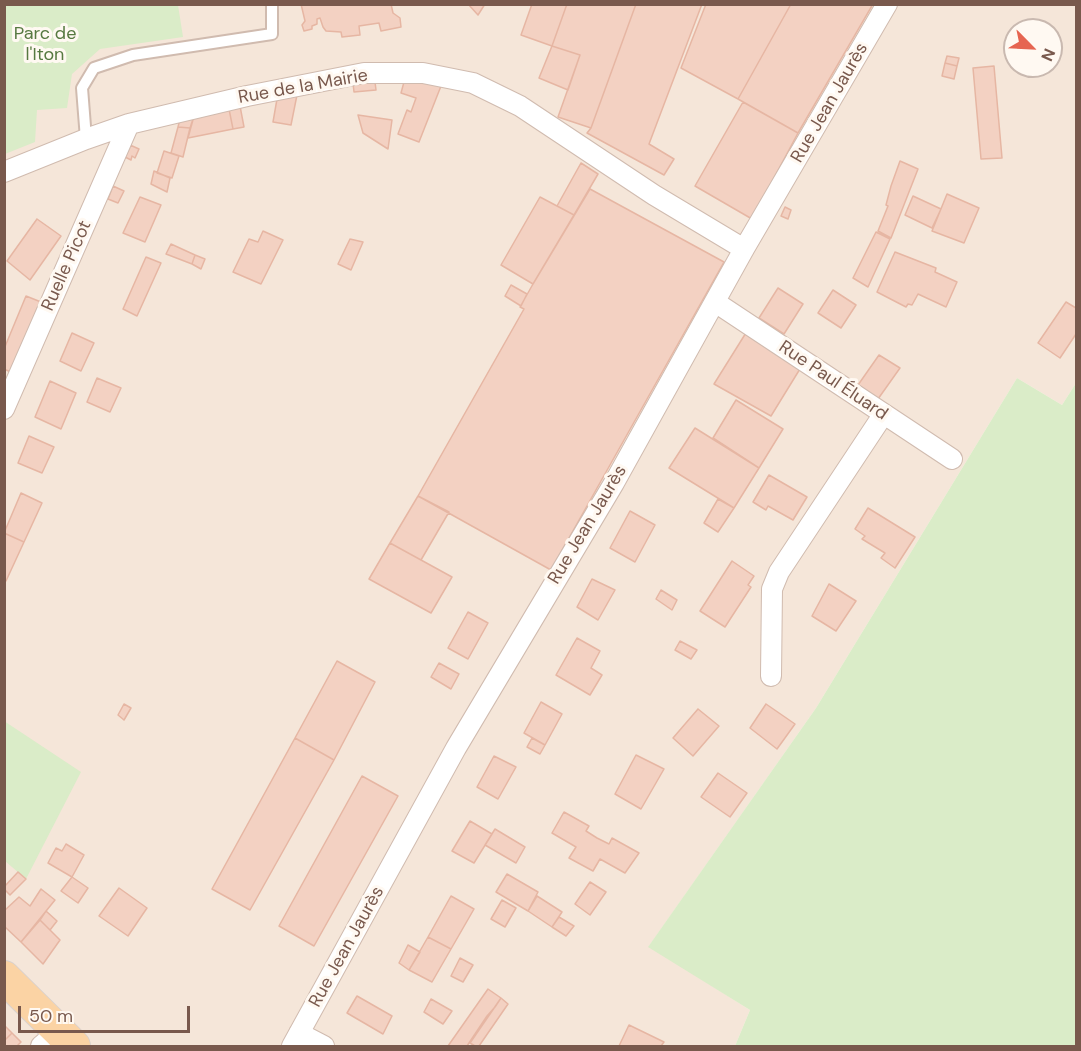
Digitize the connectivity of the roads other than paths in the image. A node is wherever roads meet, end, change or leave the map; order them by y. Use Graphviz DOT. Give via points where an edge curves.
graph roads {
  1 [pos="272,4"];
  2 [pos="887,4"];
  3 [pos="129,124"];
  4 [pos="86,139"];
  5 [pos="4,172"];
  6 [pos="744,249"];
  7 [pos="715,302"];
  8 [pos="4,409"];
  9 [pos="883,415"];
  10 [pos="952,459"];
  11 [pos="771,676"];
  12 [pos="4,977"];
  13 [pos="296,1040"];
  14 [pos="58,1042"];
  15 [pos="324,1047"];
  1 -- 4 [label="lane" via="272,34 133,55 94,68 82,88"];
  2 -- 6 [label="street, Rue Jean Jaurès"];
  3 -- 4 [label="street, Rue de la Mairie"];
  3 -- 6 [label="street, Rue de la Mairie" via="364,73 423,73 473,83 520,106"];
  3 -- 8 [label="street, Ruelle Picot"];
  4 -- 5 [label="street, Rue de la Mairie"];
  6 -- 7 [label="street, Rue Jean Jaurès"];
  7 -- 9 [label="street, Rue Paul Éluard"];
  7 -- 13 [label="street, Rue Jean Jaurès" via="614,483 456,748"];
  9 -- 10 [label="street, Rue Paul Éluard"];
  9 -- 11 [label="street" via="779,572 772,589"];
  12 -- 14 [label="main road"];
  13 -- 15 [label="street"];
}
